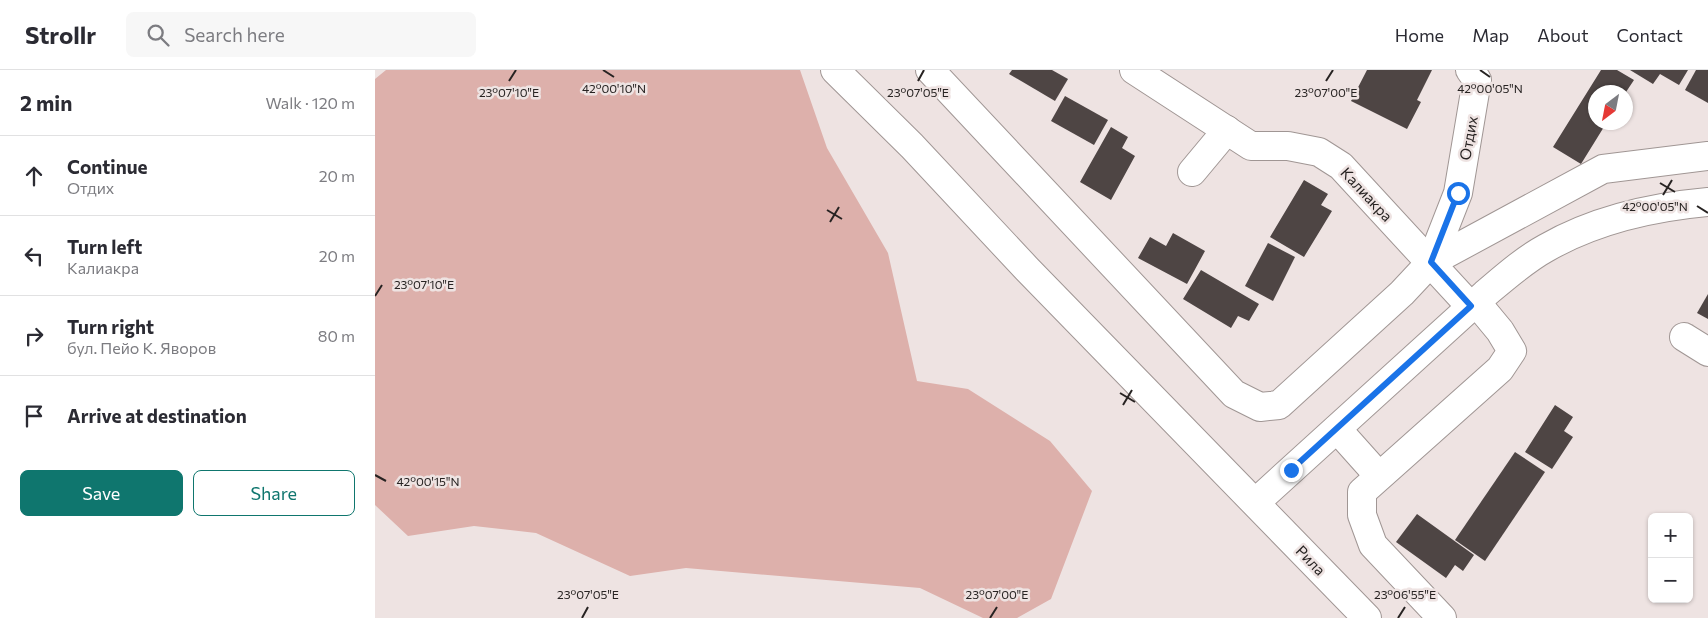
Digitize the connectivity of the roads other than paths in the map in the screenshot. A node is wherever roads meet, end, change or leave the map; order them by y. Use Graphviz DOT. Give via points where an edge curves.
graph roads {
  1 [pos="930,70"];
  2 [pos="1134,70"];
  3 [pos="1470,70"];
  4 [pos="837,71"];
  5 [pos="1227,130"];
  6 [pos="1708,156"];
  7 [pos="1192,172"];
  8 [pos="1708,202"];
  9 [pos="1431,262"];
  10 [pos="1473,304"];
  11 [pos="1684,338"];
  12 [pos="1708,352"];
  13 [pos="1337,429"];
  14 [pos="1379,476"];
  15 [pos="1256,502"];
  16 [pos="1367,618"];
  17 [pos="1442,618"];
  1 -- 9 [label="street" via="1234,394 1260,407 1279,406 1402,293"];
  2 -- 5 [label="street, Калиакра"];
  3 -- 9 [label="street, Отдих" via="1477,80 1458,193"];
  4 -- 15 [label="street, Рила"];
  5 -- 7 [label="street"];
  5 -- 9 [label="street, Калиакра" via="1251,146 1288,146 1319,152 1341,166"];
  6 -- 9 [label="street" via="1603,169"];
  8 -- 10 [label="street" via="1653,209 1576,233 1545,248 1513,270"];
  9 -- 10 [label="street, Калиакра"];
  10 -- 13 [label="street"];
  10 -- 14 [label="street, Калиакра" via="1500,331 1512,351 1499,370"];
  11 -- 12 [label="street"];
  13 -- 14 [label="street"];
  13 -- 15 [label="street"];
  14 -- 17 [label="street" via="1362,492 1362,515 1373,545"];
  15 -- 16 [label="street, Рила"];
}
